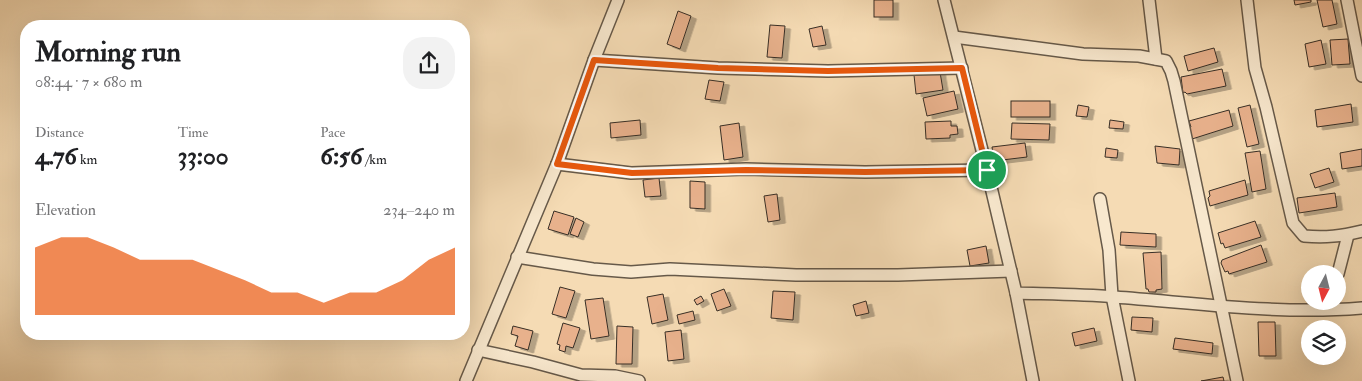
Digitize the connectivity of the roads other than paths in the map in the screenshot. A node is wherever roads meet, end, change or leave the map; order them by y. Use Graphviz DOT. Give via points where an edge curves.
graph roads {
  1 [pos="618,0"];
  2 [pos="944,0"];
  3 [pos="1149,0"];
  4 [pos="1247,0"];
  5 [pos="1347,0"];
  6 [pos="954,37"];
  7 [pos="1156,59"];
  8 [pos="594,60"];
  9 [pos="962,68"];
  10 [pos="1362,76"];
  11 [pos="557,164"];
  12 [pos="987,170"];
  13 [pos="1100,199"];
  14 [pos="1362,231"];
  15 [pos="1348,235"];
  16 [pos="517,257"];
  17 [pos="1340,265"];
  18 [pos="1010,271"];
  19 [pos="1016,293"];
  20 [pos="1112,296"];
  21 [pos="1221,306"];
  22 [pos="1301,306"];
  23 [pos="1346,307"];
  24 [pos="1362,308"];
  25 [pos="478,350"];
  26 [pos="466,381"];
  27 [pos="639,381"];
  28 [pos="1033,381"];
  29 [pos="1129,381"];
  30 [pos="1237,381"];
  1 -- 8 [label="street"];
  2 -- 6 [label="street"];
  3 -- 7 [label="street"];
  4 -- 15 [label="street" via="1255,68 1293,223 1304,236"];
  5 -- 10 [label="street"];
  6 -- 7 [label="street" via="1083,54"];
  6 -- 9 [label="street"];
  7 -- 21 [label="street" via="1166,61 1174,81"];
  8 -- 9 [label="street" via="828,71"];
  8 -- 11 [label="street"];
  9 -- 12 [label="street"];
  11 -- 12 [label="street" via="632,173"];
  11 -- 16 [label="street"];
  12 -- 18 [label="street"];
  13 -- 20 [label="street" via="1109,250"];
  14 -- 15 [label="street"];
  15 -- 17 [label="street"];
  16 -- 18 [label="street" via="631,272 670,269 796,275 898,275"];
  16 -- 25 [label="street"];
  18 -- 19 [label="street"];
  19 -- 20 [label="street"];
  19 -- 28 [label="street"];
  20 -- 21 [label="street"];
  20 -- 29 [label="street"];
  21 -- 22 [label="street"];
  21 -- 30 [label="street"];
  23 -- 24 [label="street"];
  25 -- 26 [label="street"];
  25 -- 27 [label="street" via="581,375 615,376"];
}
